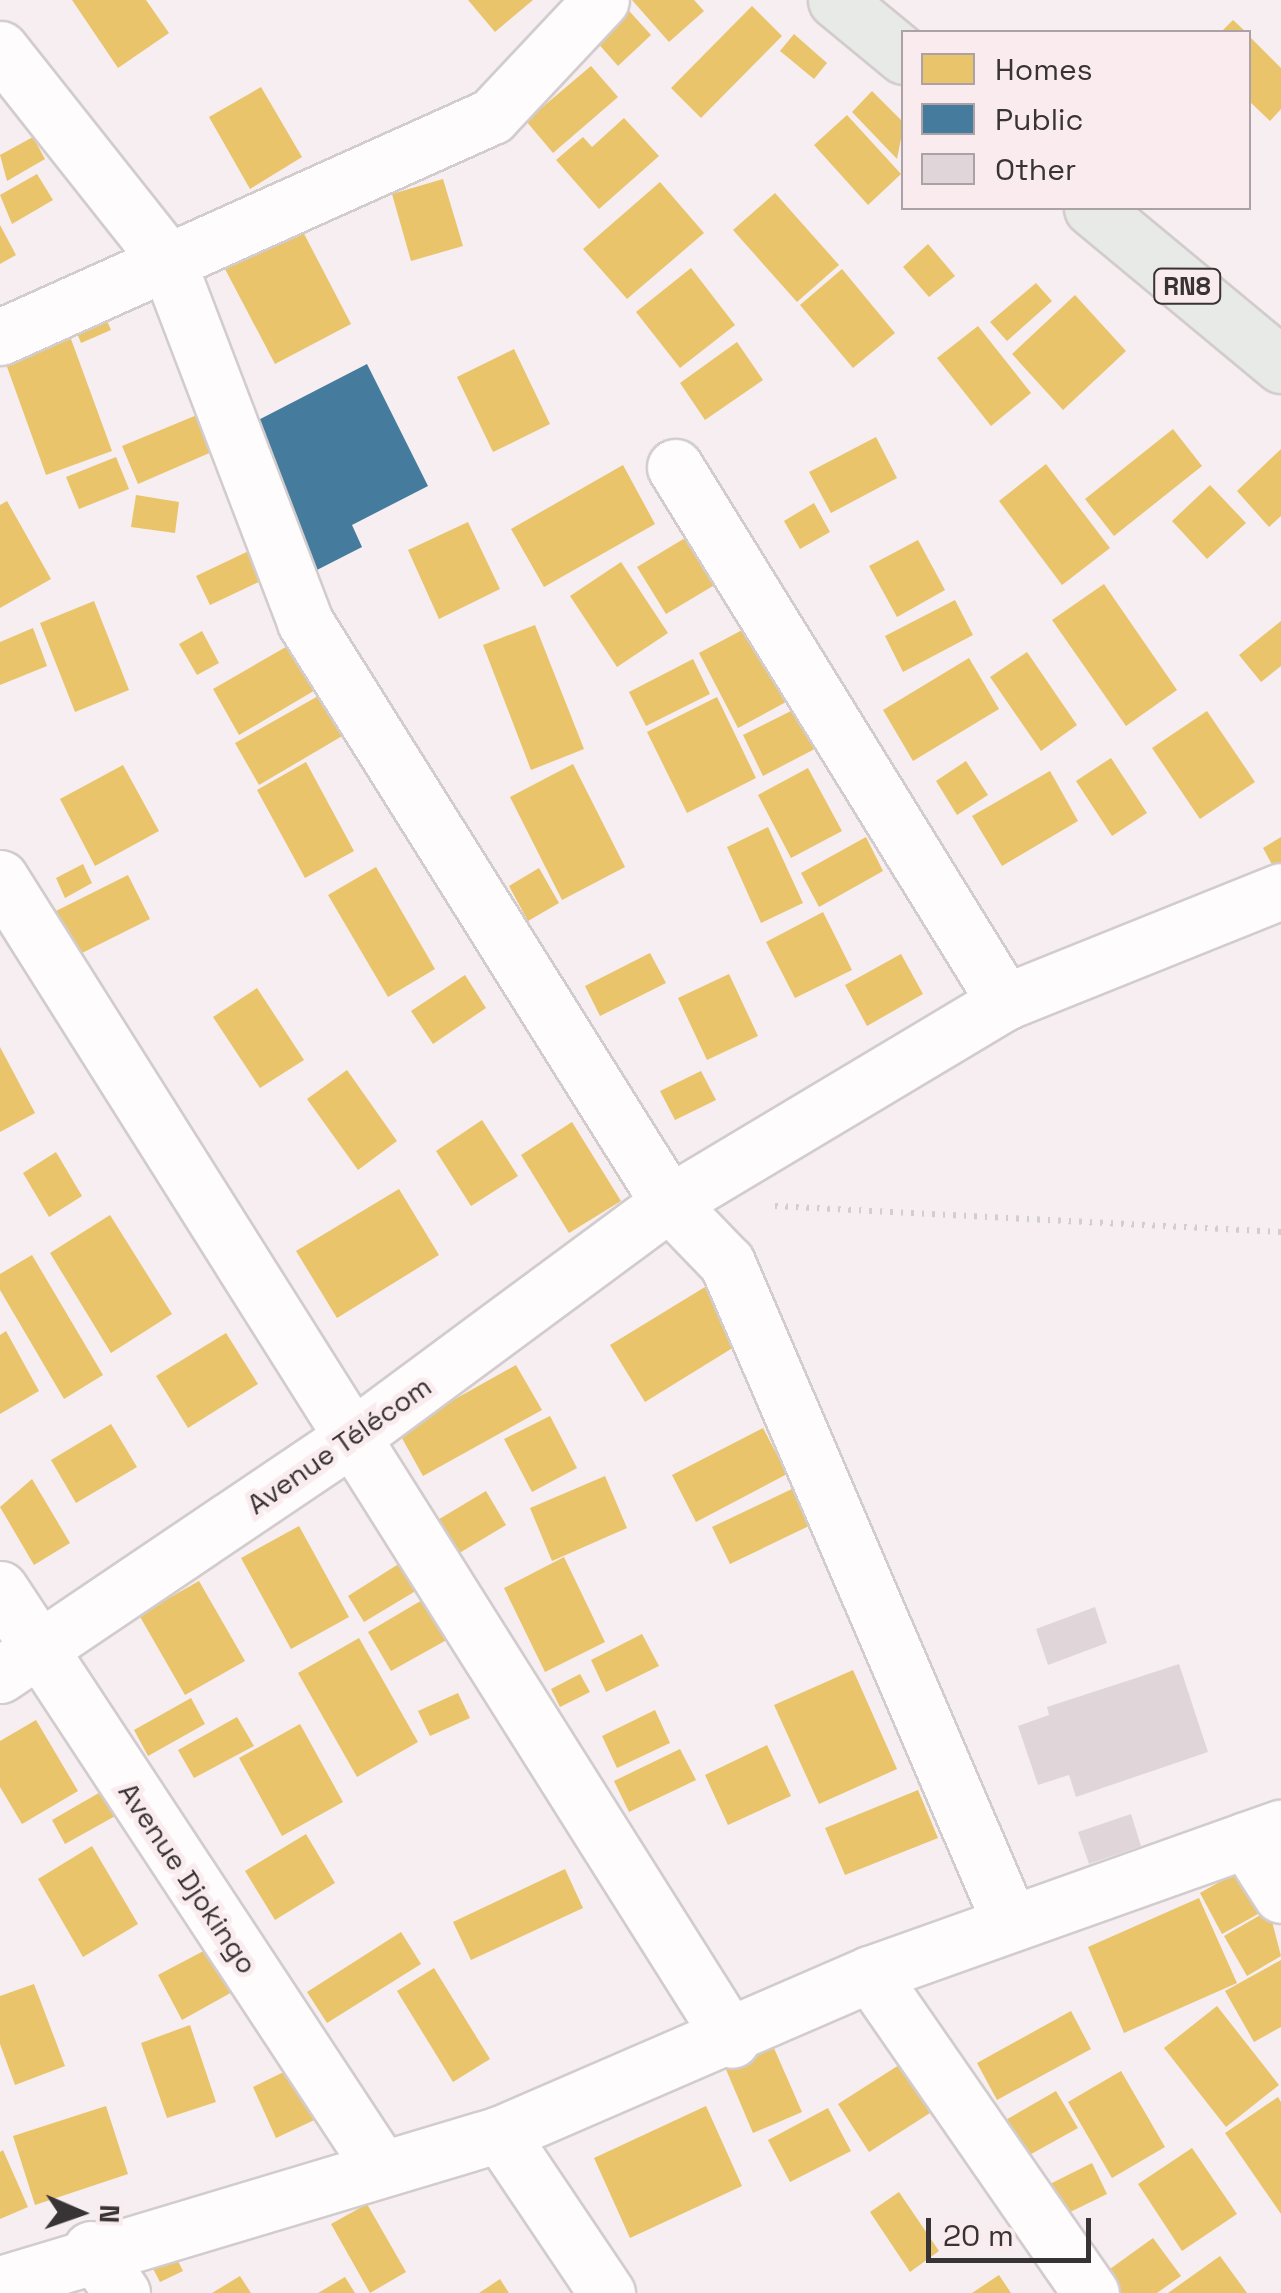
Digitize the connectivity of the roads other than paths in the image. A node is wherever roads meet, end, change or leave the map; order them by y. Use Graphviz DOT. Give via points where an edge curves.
graph roads {
  1 [pos="601,0"];
  2 [pos="836,0"];
  3 [pos="0,49"];
  4 [pos="901,54"];
  5 [pos="1094,210"];
  6 [pos="167,260"];
  7 [pos="0,337"];
  8 [pos="1281,365"];
  9 [pos="675,467"];
  10 [pos="0,878"];
  11 [pos="1281,892"];
  12 [pos="1005,1002"];
  13 [pos="669,1203"];
  14 [pos="351,1438"];
  15 [pos="0,1589"];
  16 [pos="19,1664"];
  17 [pos="1264,1834"];
  18 [pos="1281,1895"];
  19 [pos="1009,1920"];
  20 [pos="870,1974"];
  21 [pos="732,2040"];
  22 [pos="500,2134"];
  23 [pos="379,2165"];
  24 [pos="106,2271"];
  25 [pos="3,2276"];
  26 [pos="606,2293"];
  27 [pos="1090,2293"];
  1 -- 6 [label="street" via="492,116"];
  2 -- 4 [label="main road"];
  3 -- 6 [label="street"];
  5 -- 8 [label="main road, RN8"];
  6 -- 7 [label="street"];
  6 -- 13 [label="street" via="305,622"];
  9 -- 12 [label="street"];
  10 -- 14 [label="street"];
  11 -- 12 [label="street, Avenue Télécom"];
  12 -- 13 [label="street, Avenue Télécom"];
  13 -- 14 [label="street, Avenue Télécom"];
  13 -- 19 [label="street" via="727,1263"];
  14 -- 16 [label="street, Avenue Télécom"];
  14 -- 21 [label="street"];
  15 -- 16 [label="street, Avenue Djokingo"];
  16 -- 23 [label="street, Avenue Djokingo"];
  17 -- 18 [label="street"];
  17 -- 19 [label="street"];
  19 -- 20 [label="street"];
  20 -- 21 [label="street"];
  20 -- 27 [label="street"];
  21 -- 22 [label="street"];
  22 -- 23 [label="street"];
  22 -- 26 [label="street"];
  23 -- 24 [label="street"];
  24 -- 25 [label="street"];
}
